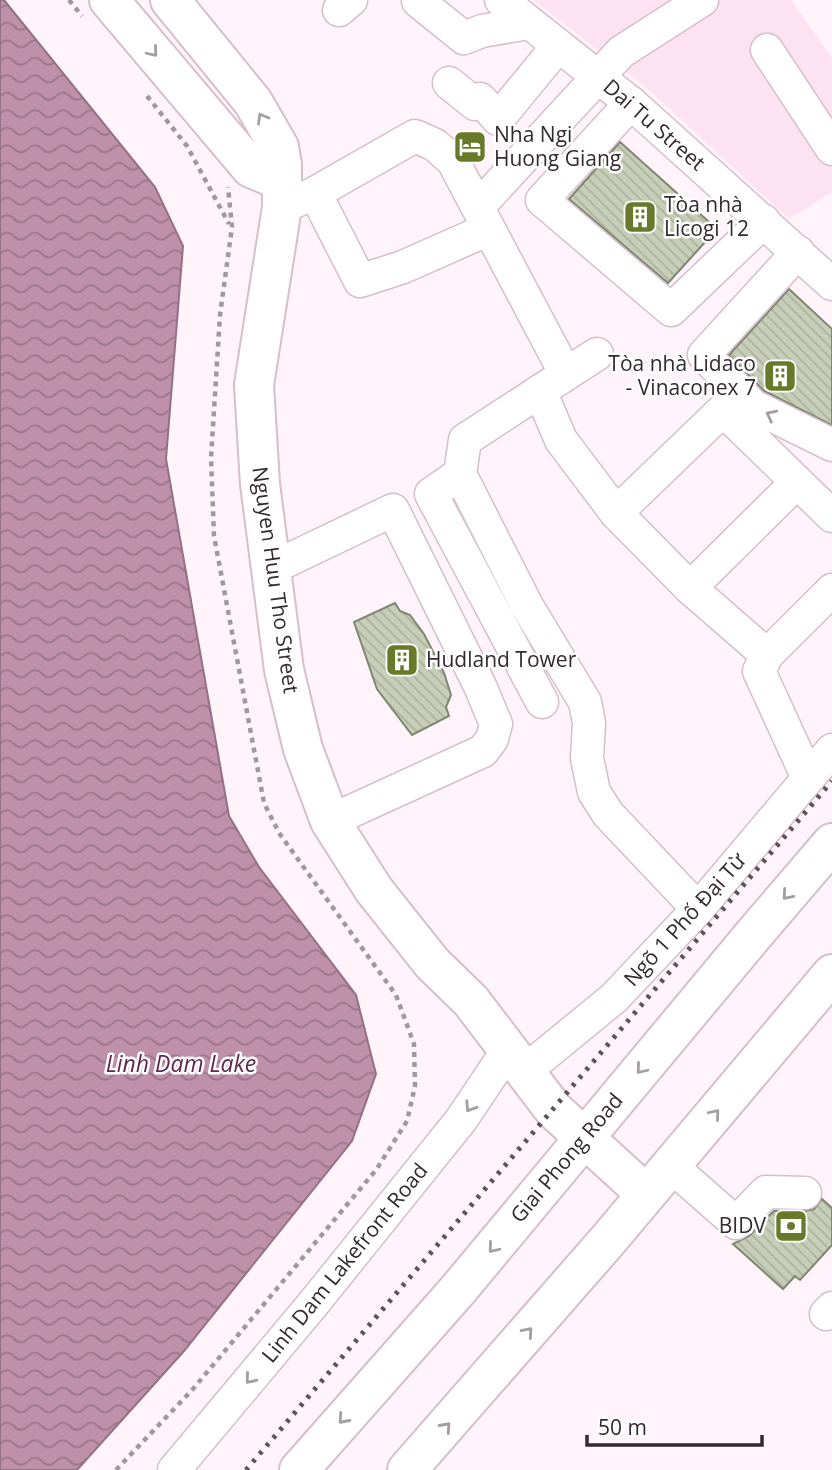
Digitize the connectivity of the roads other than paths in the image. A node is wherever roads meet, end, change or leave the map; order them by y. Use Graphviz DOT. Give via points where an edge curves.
graph roads {
  1 [pos="170,0"];
  2 [pos="501,0"];
  3 [pos="702,0"];
  4 [pos="418,1"];
  5 [pos="98,10"];
  6 [pos="528,23"];
  7 [pos="558,46"];
  8 [pos="767,50"];
  9 [pos="597,76"];
  10 [pos="449,83"];
  11 [pos="631,103"];
  12 [pos="832,149"];
  13 [pos="293,194"];
  14 [pos="484,218"];
  15 [pos="764,221"];
  16 [pos="799,252"];
  17 [pos="832,284"];
  18 [pos="597,354"];
  19 [pos="552,383"];
  20 [pos="832,445"];
  21 [pos="460,474"];
  22 [pos="797,482"];
  23 [pos="616,513"];
  24 [pos="832,516"];
  25 [pos="272,568"];
  26 [pos="690,588"];
  27 [pos="832,590"];
  28 [pos="767,655"];
  29 [pos="542,702"];
  30 [pos="832,750"];
  31 [pos="808,778"];
  32 [pos="330,821"];
  33 [pos="832,844"];
  34 [pos="698,909"];
  35 [pos="832,974"];
  36 [pos="513,1057"];
  37 [pos="583,1138"];
  38 [pos="659,1180"];
  39 [pos="805,1193"];
  40 [pos="174,1470"];
  41 [pos="299,1470"];
  42 [pos="407,1470"];
  13 -- 1 [label="main road, Nguyen Huu Tho Street, one-way" via="279,147 253,102"];
  2 -- 6 [label="street, Dai Tu Street"];
  3 -- 9 [label="street" via="621,52"];
  4 -- 6 [label="street" via="464,38"];
  5 -- 13 [label="main road, one-way" via="251,168"];
  6 -- 7 [label="street, Dai Tu Street"];
  7 -- 9 [label="street, Dai Tu Street"];
  7 -- 10 [label="street" via="498,119 480,99 475,104"];
  8 -- 12 [label="street"];
  9 -- 11 [label="street, Dai Tu Street"];
  9 -- 14 [label="street"];
  11 -- 15 [label="street, Dai Tu Street"];
  11 -- 15 [label="street" via="542,200 671,310"];
  13 -- 14 [label="street" via="415,136 453,161"];
  13 -- 14 [label="street" via="360,281 403,267"];
  13 -- 25 [label="main road, Nguyen Huu Tho Street" via="254,385 260,484"];
  14 -- 19 [label="street" via="560,363"];
  15 -- 16 [label="street, Dai Tu Street"];
  16 -- 17 [label="street, Dai Tu Street"];
  20 -- 16 [label="street, one-way" via="753,406 704,355"];
  18 -- 19 [label="street"];
  19 -- 21 [label="street" via="464,440"];
  19 -- 23 [label="street" via="562,440"];
  21 -- 29 [label="street" via="431,494"];
  21 -- 34 [label="street" via="527,606 585,702 587,758 594,792 608,814"];
  22 -- 23 [label="street" via="723,410"];
  22 -- 24 [label="street"];
  22 -- 26 [label="street"];
  23 -- 26 [label="street"];
  25 -- 32 [label="main road, Nguyen Huu Tho Street" via="284,670 303,749"];
  25 -- 32 [label="street" via="393,510 496,723 483,751"];
  26 -- 28 [label="street"];
  27 -- 28 [label="street"];
  28 -- 31 [label="street" via="760,671"];
  30 -- 31 [label="street, Ngõ 1 Phố Đại Từ"];
  31 -- 34 [label="street, Ngõ 1 Phố Đại Từ"];
  32 -- 36 [label="main road, Nguyen Huu Tho Street" via="374,890 432,963 471,1001"];
  33 -- 37 [label="main road, Giai Phong Road, one-way"];
  34 -- 36 [label="street, Ngõ 1 Phố Đại Từ" via="614,998 542,1057 532,1064"];
  38 -- 35 [label="main road, one-way"];
  36 -- 37 [label="main road, Nguyen Huu Tho Street" via="554,1110"];
  36 -- 40 [label="street, Linh Dam Lakefront Road, one-way"];
  37 -- 38 [label="main road, Nguyen Huu Tho Street"];
  37 -- 41 [label="main road, Giai Phong Road, one-way" via="457,1291"];
  38 -- 39 [label="street" via="736,1223 766,1192"];
  42 -- 38 [label="main road, one-way"];
}
